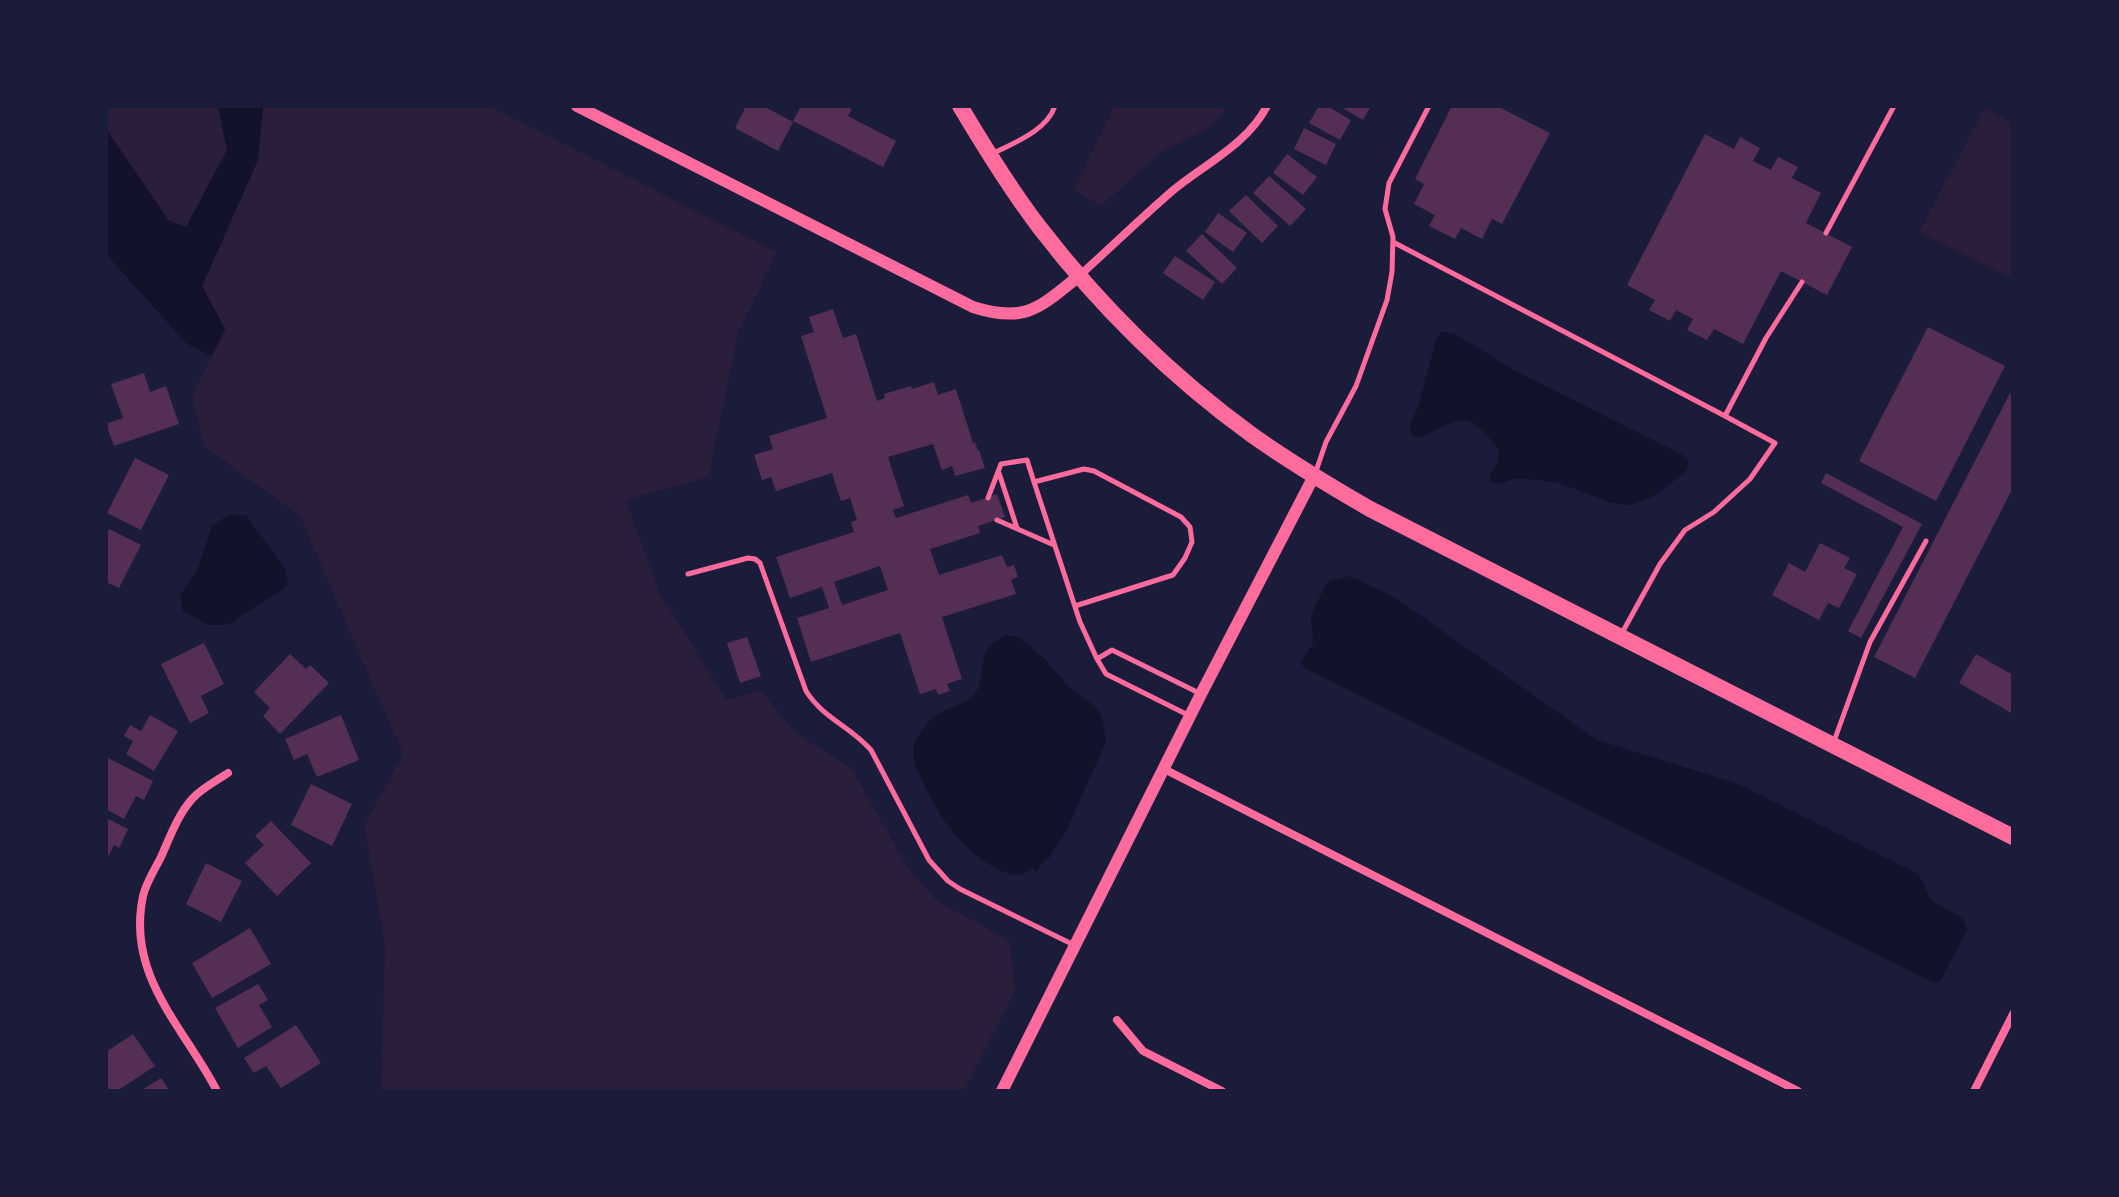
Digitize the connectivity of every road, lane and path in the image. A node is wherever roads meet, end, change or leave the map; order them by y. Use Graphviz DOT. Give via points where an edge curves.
graph roads {
  1 [pos="577,106"];
  2 [pos="960,106"];
  3 [pos="1055,106"];
  4 [pos="1267,106"];
  5 [pos="1429,106"];
  6 [pos="1894,106"];
  7 [pos="990,155"];
  8 [pos="1826,233"];
  9 [pos="1393,242"];
  10 [pos="1079,276"];
  11 [pos="1802,282"];
  12 [pos="1725,416"];
  13 [pos="998,472"];
  14 [pos="1314,476"];
  15 [pos="1034,482"];
  16 [pos="988,498"];
  17 [pos="997,520"];
  18 [pos="1017,529"];
  19 [pos="1926,541"];
  20 [pos="1054,545"];
  21 [pos="688,574"];
  22 [pos="1075,606"];
  23 [pos="1620,637"];
  24 [pos="1097,659"];
  25 [pos="1201,694"];
  26 [pos="1190,716"];
  27 [pos="1833,745"];
  28 [pos="1164,769"];
  29 [pos="228,773"];
  30 [pos="2013,837"];
  31 [pos="1075,945"];
  32 [pos="2013,1014"];
  33 [pos="1117,1020"];
  34 [pos="217,1091"];
  35 [pos="1002,1091"];
  36 [pos="1222,1091"];
  37 [pos="1798,1091"];
  38 [pos="1974,1091"];
  1 -- 10 [label="street" via="973,307 999,314 1026,312 1045,304"];
  2 -- 7 [label="main road"];
  3 -- 7 [label="lane" via="1049,120"];
  4 -- 10 [label="street" via="1229,150 1173,191"];
  5 -- 9 [label="lane" via="1389,183 1385,209"];
  6 -- 8 [label="lane"];
  7 -- 10 [label="main road"];
  9 -- 12 [label="lane"];
  9 -- 14 [label="lane" via="1387,300 1356,386"];
  10 -- 14 [label="main road" via="1192,388"];
  11 -- 12 [label="lane"];
  12 -- 23 [label="lane" via="1775,443 1750,479 1685,530"];
  13 -- 15 [label="lane" via="1001,464 1027,460"];
  13 -- 16 [label="lane"];
  13 -- 18 [label="lane"];
  14 -- 23 [label="main road"];
  14 -- 25 [label="street"];
  15 -- 20 [label="lane"];
  15 -- 22 [label="lane" via="1094,471 1181,517 1190,527 1192,542 1173,575"];
  17 -- 18 [label="lane"];
  18 -- 20 [label="lane"];
  19 -- 27 [label="lane" via="1870,642"];
  20 -- 22 [label="lane"];
  21 -- 31 [label="lane" via="748,558 760,563 806,691 826,715 871,750 938,871 960,889"];
  22 -- 24 [label="lane"];
  23 -- 27 [label="main road"];
  24 -- 25 [label="lane" via="1112,650"];
  24 -- 26 [label="lane" via="1106,674"];
  25 -- 26 [label="street"];
  26 -- 28 [label="street"];
  27 -- 30 [label="main road"];
  28 -- 31 [label="street"];
  28 -- 37 [label="street"];
  29 -- 34 [label="street" via="194,796 182,812 143,893 139,920 141,946 158,997"];
  31 -- 35 [label="street"];
  32 -- 38 [label="street"];
  33 -- 36 [label="street" via="1143,1051"];
}
